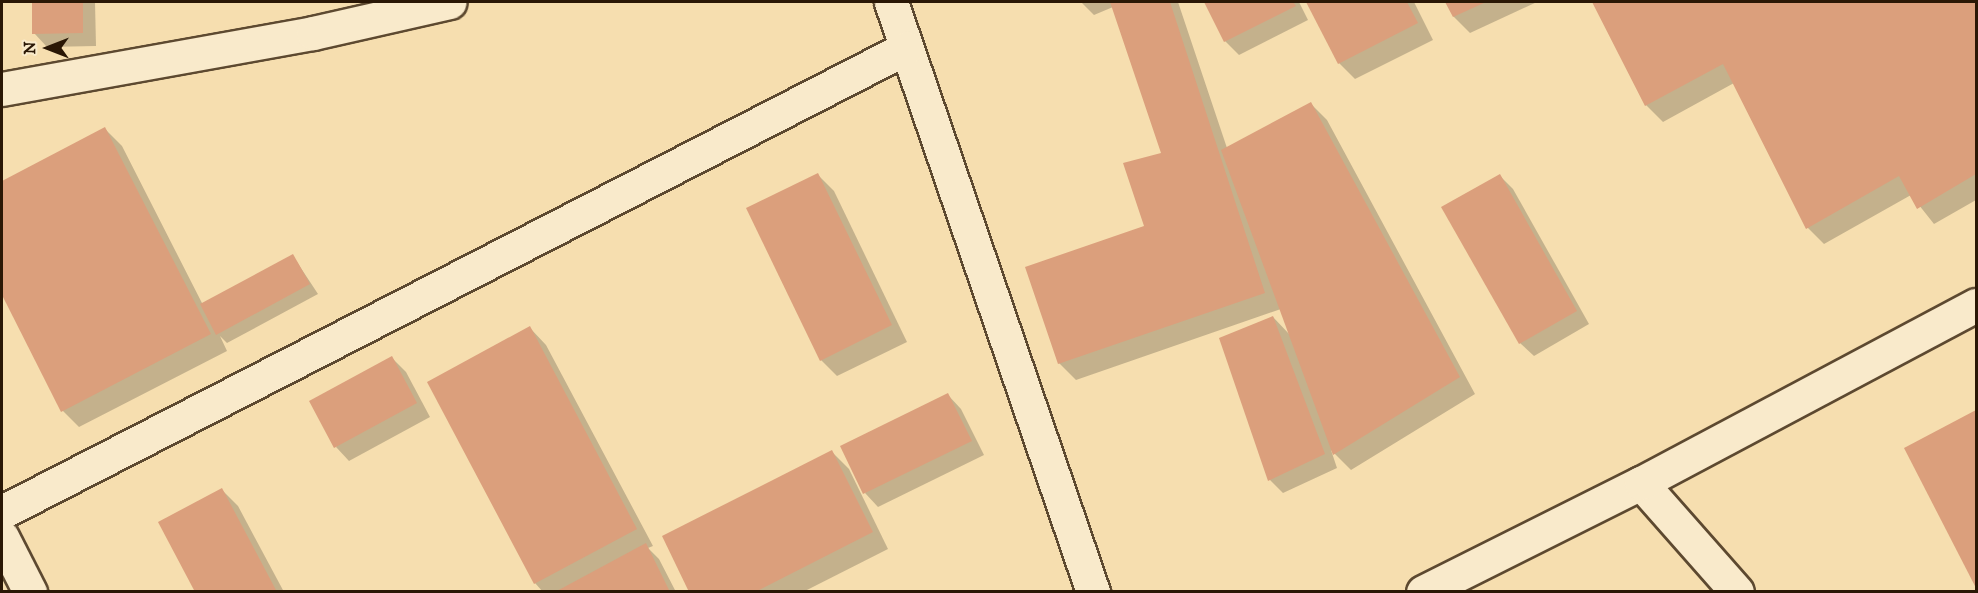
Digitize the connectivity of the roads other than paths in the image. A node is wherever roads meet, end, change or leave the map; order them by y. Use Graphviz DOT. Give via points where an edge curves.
graph roads {
  1 [pos="450,2"];
  2 [pos="891,2"];
  3 [pos="906,48"];
  4 [pos="2,89"];
  5 [pos="1977,305"];
  6 [pos="1641,483"];
  7 [pos="2,512"];
  8 [pos="2,537"];
  9 [pos="30,591"];
  10 [pos="1093,591"];
  11 [pos="1423,591"];
  12 [pos="1737,591"];
  1 -- 4 [label="street" via="313,33"];
  2 -- 3 [label="street"];
  3 -- 7 [label="street"];
  3 -- 10 [label="street"];
  5 -- 6 [label="street"];
  6 -- 11 [label="street"];
  6 -- 12 [label="street"];
  8 -- 9 [label="street"];
}
